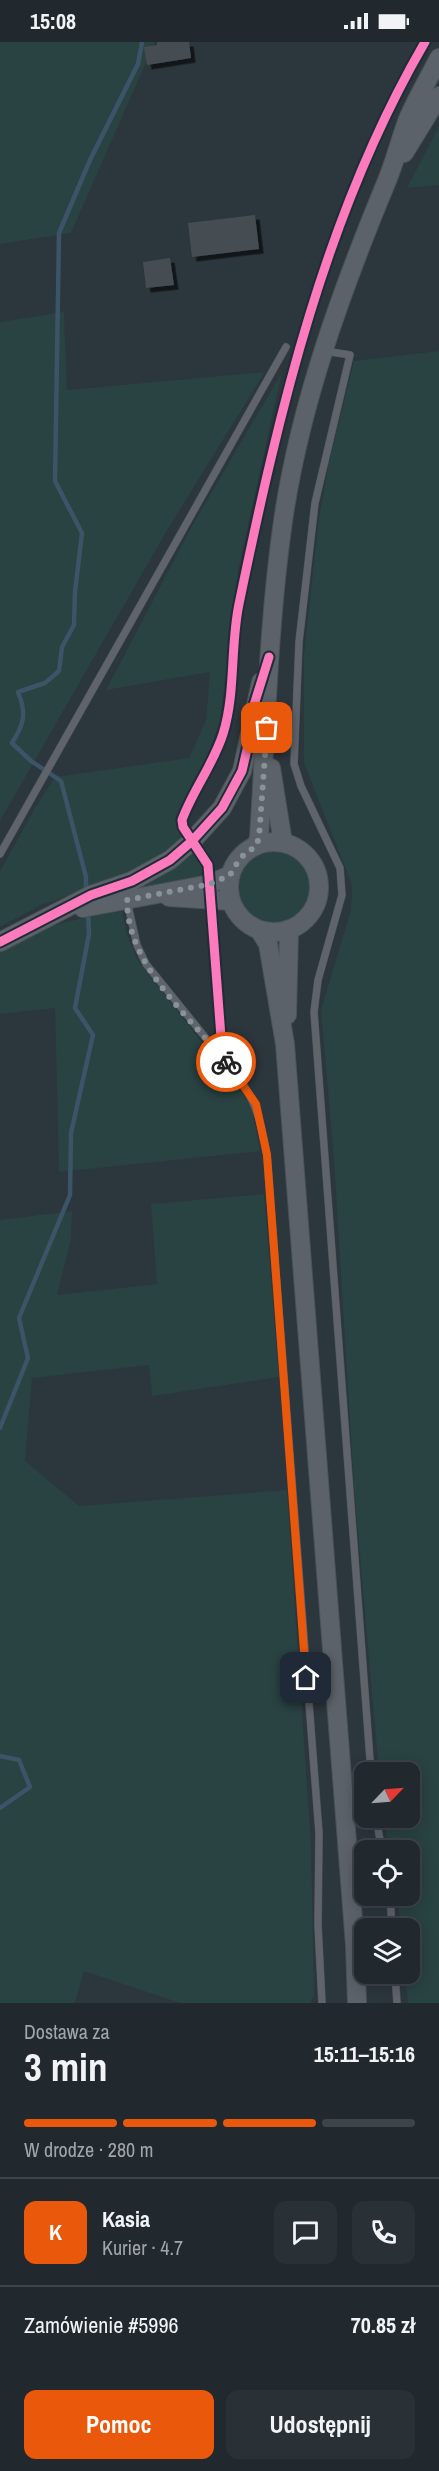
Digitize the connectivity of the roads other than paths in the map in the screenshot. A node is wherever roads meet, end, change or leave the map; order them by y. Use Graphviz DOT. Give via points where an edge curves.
graph roads {
  1 [pos="439,58"];
  2 [pos="439,96"];
  3 [pos="388,178"];
  4 [pos="286,347"];
  5 [pos="323,350"];
  6 [pos="269,657"];
  7 [pos="267,728"];
  8 [pos="283,843"];
  9 [pos="256,846"];
  10 [pos="0,854"];
  11 [pos="230,875"];
  12 [pos="152,896"];
  13 [pos="127,900"];
  14 [pos="231,901"];
  15 [pos="88,903"];
  16 [pos="289,930"];
  17 [pos="260,931"];
  18 [pos="0,942"];
  19 [pos="285,1044"];
  20 [pos="370,1762"];
  21 [pos="354,1932"];
  22 [pos="356,1984"];
  23 [pos="360,1984"];
  24 [pos="396,1984"];
  25 [pos="322,2003"];
  26 [pos="357,2003"];
  27 [pos="363,2003"];
  28 [pos="397,2003"];
  1 -- 3 [label="main road" via="409,117"];
  2 -- 3 [label="main road"];
  3 -- 5 [label="main road"];
  4 -- 10 [label="lane"];
  5 -- 6 [label="main road" via="284,519"];
  5 -- 20 [label="lane" via="350,355 315,503 299,642 294,764 340,868 342,895 318,980 314,1012"];
  6 -- 7 [label="main road"];
  6 -- 15 [label="main road" via="254,705 242,771 222,808 170,860"];
  7 -- 8 [label="main road"];
  7 -- 9 [label="main road"];
  8 -- 9 [label="main road"];
  8 -- 16 [label="main road" via="308,858 319,884 312,912"];
  9 -- 11 [label="main road" via="240,858"];
  11 -- 12 [label="main road" via="210,884"];
  11 -- 14 [label="main road"];
  12 -- 13 [label="main road"];
  12 -- 14 [label="main road"];
  13 -- 15 [label="main road"];
  13 -- 25 [label="lane" via="136,945 146,964 256,1104 267,1155 319,1833"];
  14 -- 17 [label="main road" via="242,920"];
  15 -- 18 [label="main road"];
  16 -- 17 [label="main road"];
  16 -- 19 [label="main road"];
  17 -- 19 [label="main road" via="268,944"];
  19 -- 21 [label="main road"];
  22 -- 26 [label="main road"];
  23 -- 27 [label="main road"];
  24 -- 28 [label="lane"];
}
